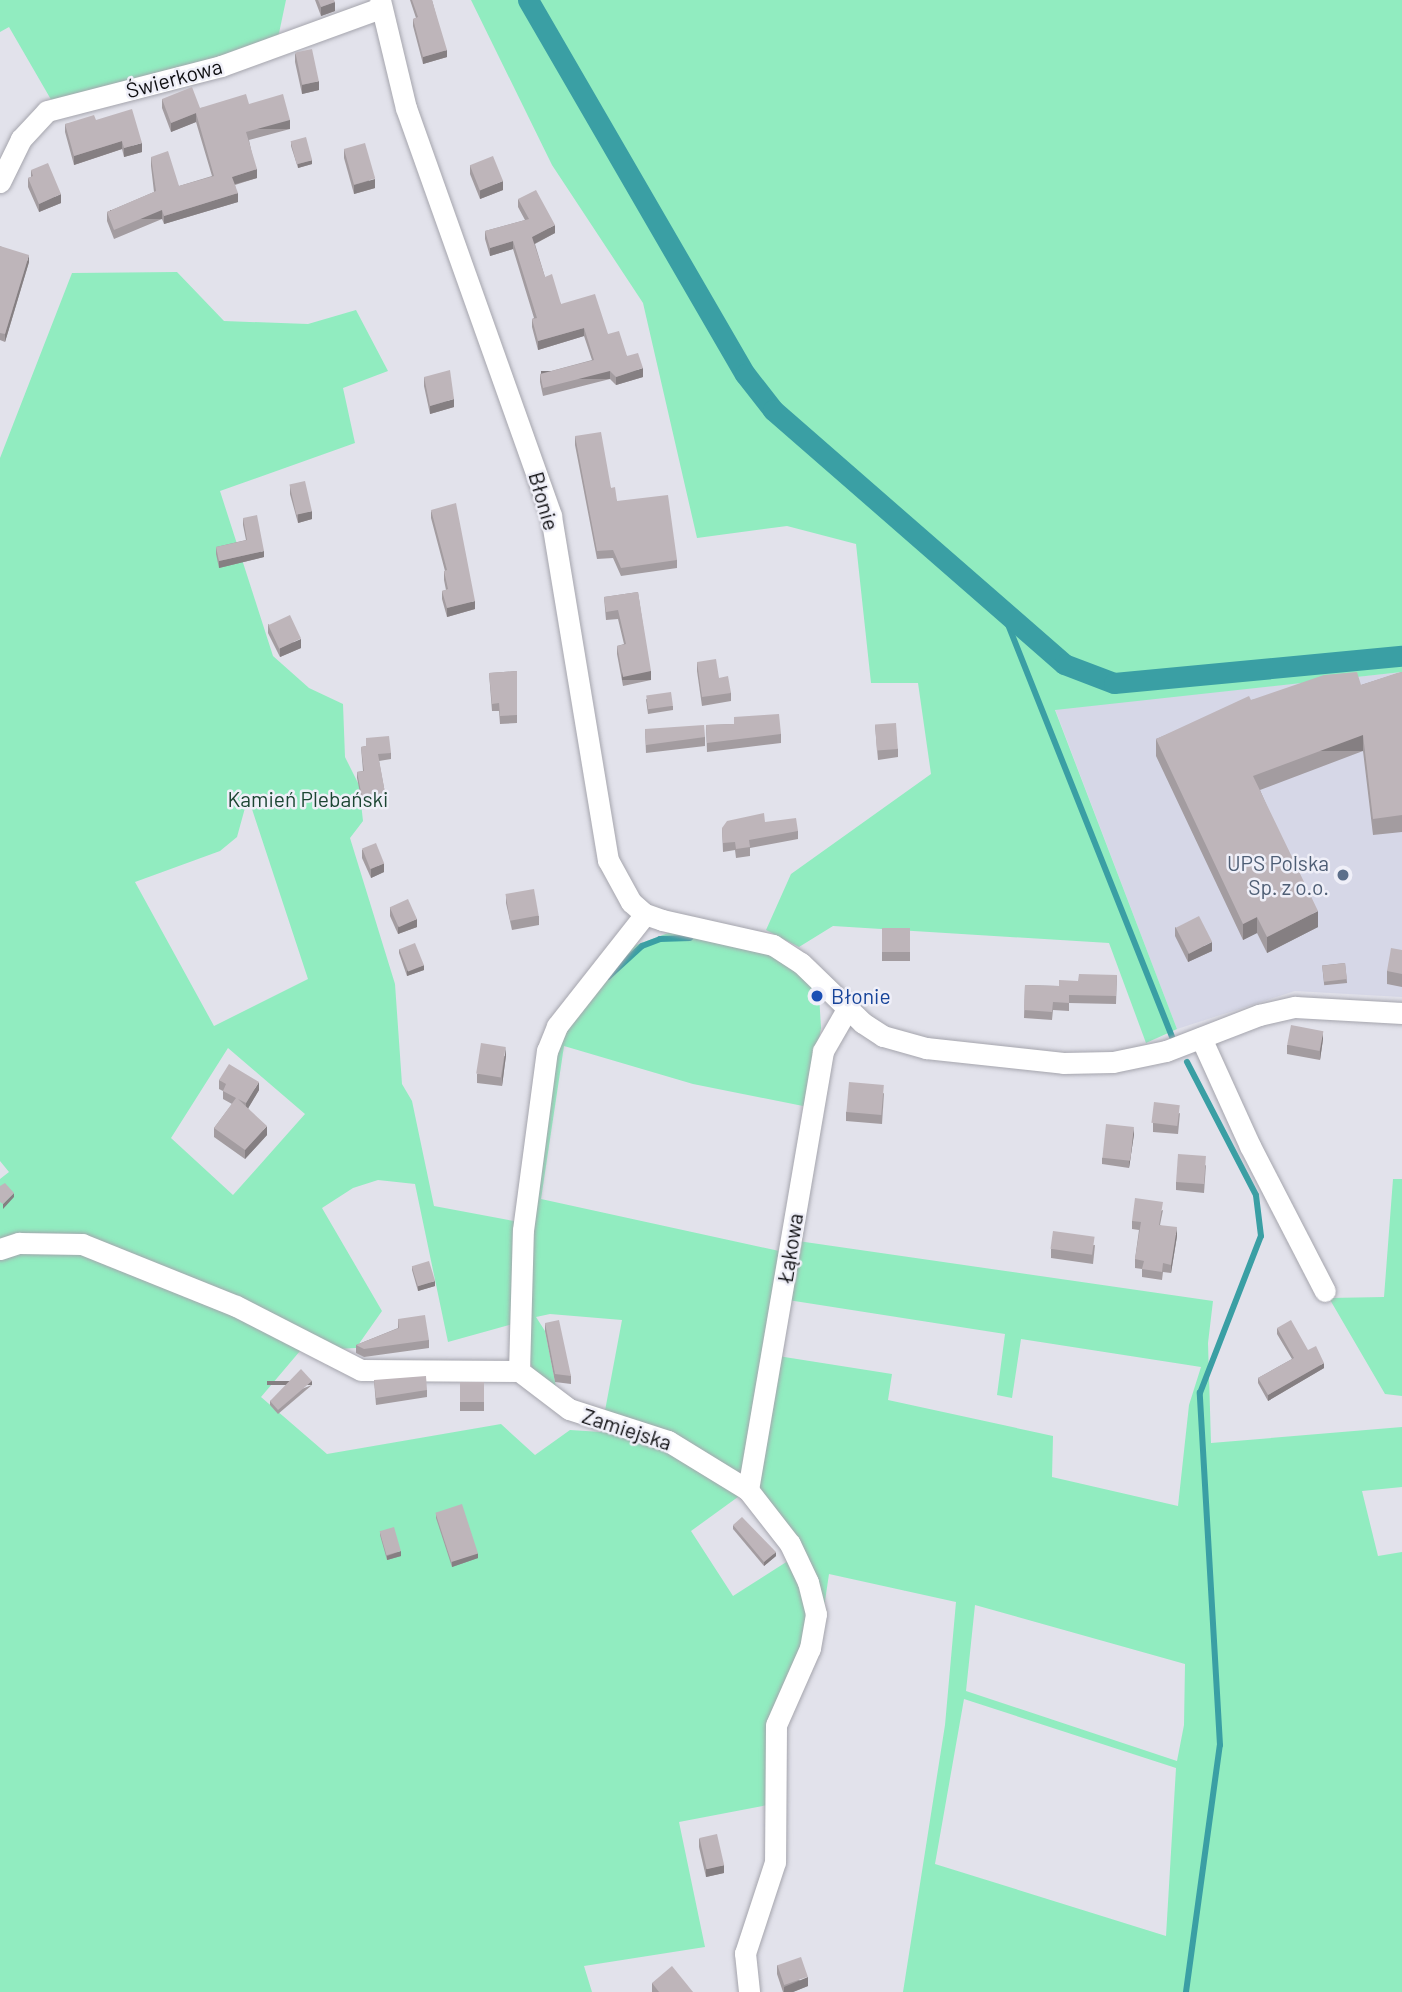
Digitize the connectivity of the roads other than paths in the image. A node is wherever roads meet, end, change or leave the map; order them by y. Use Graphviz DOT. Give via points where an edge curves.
graph roads {
  1 [pos="380,4"];
  2 [pos="0,182"];
  3 [pos="645,914"];
  4 [pos="846,1011"];
  5 [pos="1402,1013"];
  6 [pos="1201,1038"];
  7 [pos="0,1249"];
  8 [pos="1325,1291"];
  9 [pos="519,1371"];
  10 [pos="748,1490"];
  11 [pos="749,1992"];
  1 -- 2 [label="street, Świerkowa" via="221,66 47,111 21,139"];
  1 -- 3 [label="street, Błonie" via="406,108 551,516 608,860 622,890"];
  3 -- 4 [label="street" via="773,945 801,963"];
  3 -- 9 [label="street" via="557,1026 547,1052 523,1230"];
  4 -- 6 [label="street" via="883,1036 903,1043 1063,1063 1134,1059"];
  4 -- 10 [label="street, Łąkowa" via="828,1035 823,1051"];
  5 -- 6 [label="street" via="1294,1007"];
  6 -- 8 [label="street" via="1250,1146"];
  7 -- 9 [label="street" via="19,1243 82,1244 236,1306 361,1370"];
  9 -- 10 [label="street, Zamiejska" via="569,1409 668,1441"];
  10 -- 11 [label="street, Zamiejska" via="790,1544 808,1582 816,1614 810,1648 776,1725 775,1862 745,1953"];
}
